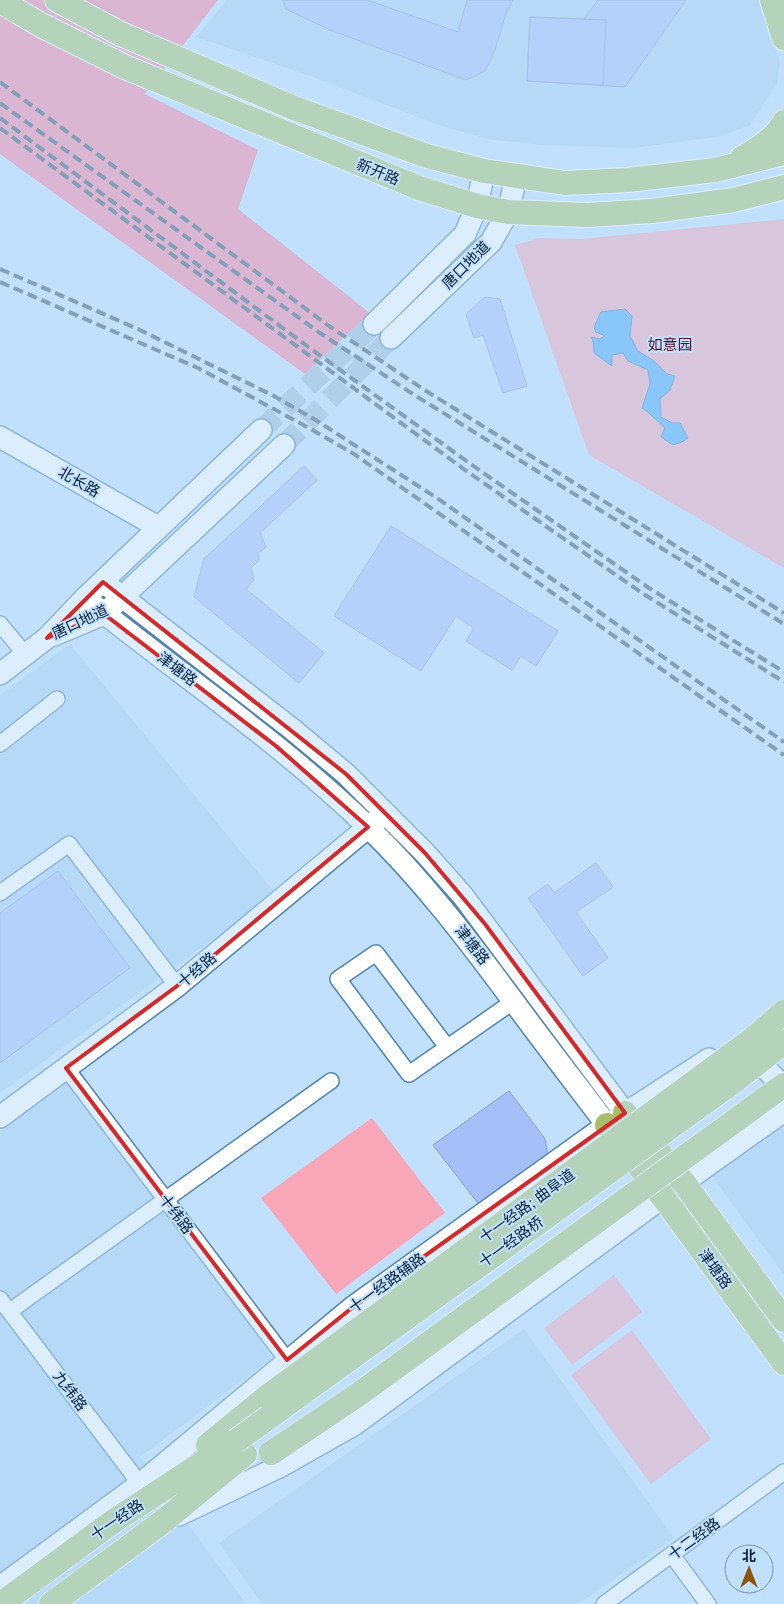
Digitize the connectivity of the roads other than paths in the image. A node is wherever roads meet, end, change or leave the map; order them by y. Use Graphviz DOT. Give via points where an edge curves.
graph roads {
  1 [pos="57,0"];
  2 [pos="772,0"];
  3 [pos="0,1"];
  4 [pos="784,38"];
  5 [pos="784,122"];
  6 [pos="784,153"];
  7 [pos="715,170"];
  8 [pos="484,171"];
  9 [pos="516,177"];
  10 [pos="784,187"];
  11 [pos="784,197"];
  12 [pos="734,200"];
  13 [pos="477,206"];
  14 [pos="508,212"];
  15 [pos="374,324"];
  16 [pos="391,338"];
  17 [pos="261,430"];
  18 [pos="0,437"];
  19 [pos="284,445"];
  20 [pos="158,527"];
  21 [pos="103,582"];
  22 [pos="123,597"];
  23 [pos="84,598"];
  24 [pos="104,614"];
  25 [pos="0,624"];
  26 [pos="47,638"];
  27 [pos="25,654"];
  28 [pos="0,674"];
  29 [pos="57,699"];
  30 [pos="0,744"];
  31 [pos="386,812"];
  32 [pos="368,827"];
  33 [pos="0,893"];
  34 [pos="177,986"];
  35 [pos="514,1001"];
  36 [pos="784,1012"];
  37 [pos="784,1042"];
  38 [pos="448,1047"];
  39 [pos="784,1059"];
  40 [pos="66,1068"];
  41 [pos="331,1081"];
  42 [pos="784,1086"];
  43 [pos="784,1111"];
  44 [pos="0,1117"];
  45 [pos="616,1119"];
  46 [pos="684,1183"];
  47 [pos="662,1197"];
  48 [pos="165,1199"];
  49 [pos="0,1299"];
  50 [pos="10,1311"];
  51 [pos="784,1320"];
  52 [pos="287,1360"];
  53 [pos="784,1363"];
  54 [pos="241,1448"];
  55 [pos="784,1472"];
  56 [pos="140,1484"];
  57 [pos="111,1523"];
  58 [pos="161,1523"];
  59 [pos="672,1555"];
  60 [pos="0,1587"];
  61 [pos="1,1604"];
  62 [pos="51,1604"];
  63 [pos="604,1604"];
  64 [pos="708,1604"];
  1 -- 8 [label="main road, 新开路" via="121,34 294,108 427,156"];
  2 -- 4 [label="main road"];
  3 -- 13 [label="main road, 新开路" via="41,26 125,67 419,188"];
  5 -- 7 [label="main road" via="757,149"];
  6 -- 7 [label="main road, 新开路"];
  7 -- 9 [label="main road, 新开路" via="565,183"];
  8 -- 9 [label="main road, 新开路"];
  8 -- 13 [label="main road, 唐口地道"];
  9 -- 14 [label="main road, 唐口地道"];
  10 -- 12 [label="main road, 新开路"];
  11 -- 12 [label="main road"];
  12 -- 14 [label="main road, 新开路" via="652,211 597,214"];
  13 -- 14 [label="main road, 新开路"];
  13 -- 15 [label="main road, 唐口地道" via="465,234"];
  14 -- 16 [label="main road, 唐口地道" via="491,242"];
  17 -- 20 [label="main road, 唐口地道"];
  18 -- 20 [label="main road, 北长路"];
  19 -- 22 [label="main road, 唐口地道"];
  20 -- 21 [label="main road, 唐口地道"];
  21 -- 22 [label="main road, 津塘路"];
  21 -- 23 [label="main road, 唐口地道"];
  22 -- 24 [label="main road, 唐口地道"];
  22 -- 31 [label="main road, 津塘路" via="292,729"];
  23 -- 24 [label="main road, 津塘路"];
  23 -- 26 [label="main road, 唐口地道"];
  24 -- 26 [label="main road, 唐口地道"];
  24 -- 32 [label="main road, 津塘路" via="276,746"];
  25 -- 27 [label="street"];
  26 -- 27 [label="main road"];
  27 -- 28 [label="main road"];
  29 -- 30 [label="street"];
  31 -- 32 [label="main road, 十经路"];
  31 -- 45 [label="main road, 津塘路" via="468,903"];
  32 -- 34 [label="main road, 十经路"];
  32 -- 35 [label="main road, 津塘路" via="435,898"];
  33 -- 34 [label="street" via="69,844"];
  34 -- 40 [label="main road, 十经路"];
  35 -- 38 [label="street"];
  35 -- 45 [label="main road, 津塘路"];
  36 -- 57 [label="main road, 十一经路; 曲阜道, bridge" via="753,1040 267,1397"];
  37 -- 54 [label="main road, 十一经路桥, bridge"];
  38 -- 38 [label="street" via="408,1074 338,979 376,953"];
  39 -- 54 [label="main road, 十一经路桥" via="729,1102"];
  40 -- 44 [label="main road, 十经路"];
  40 -- 48 [label="street, 十纬路"];
  41 -- 48 [label="street"];
  42 -- 45 [label="main road, 十一经路辅路" via="738,1040"];
  42 -- 58 [label="main road, bridge" via="367,1388"];
  43 -- 46 [label="main road"];
  45 -- 46 [label="main road, 津塘路"];
  45 -- 47 [label="main road, 津塘路"];
  45 -- 52 [label="main road, 十一经路辅路" via="352,1307"];
  46 -- 47 [label="main road"];
  46 -- 51 [label="main road, 津塘路"];
  47 -- 53 [label="main road, 津塘路"];
  47 -- 58 [label="main road" via="356,1424 280,1466"];
  48 -- 50 [label="street"];
  48 -- 52 [label="street, 十纬路"];
  49 -- 50 [label="street, 九纬路"];
  50 -- 56 [label="street, 九纬路"];
  52 -- 56 [label="main road, 十一经路辅路"];
  54 -- 57 [label="main road, 十一经路"];
  54 -- 58 [label="main road, 十一经路"];
  55 -- 59 [label="street, 十二经路"];
  56 -- 60 [label="main road, 十一经路辅路"];
  57 -- 61 [label="main road, 十一经路"];
  58 -- 62 [label="main road, 十一经路"];
  59 -- 63 [label="street, 十二经路"];
  59 -- 64 [label="street"];
}
